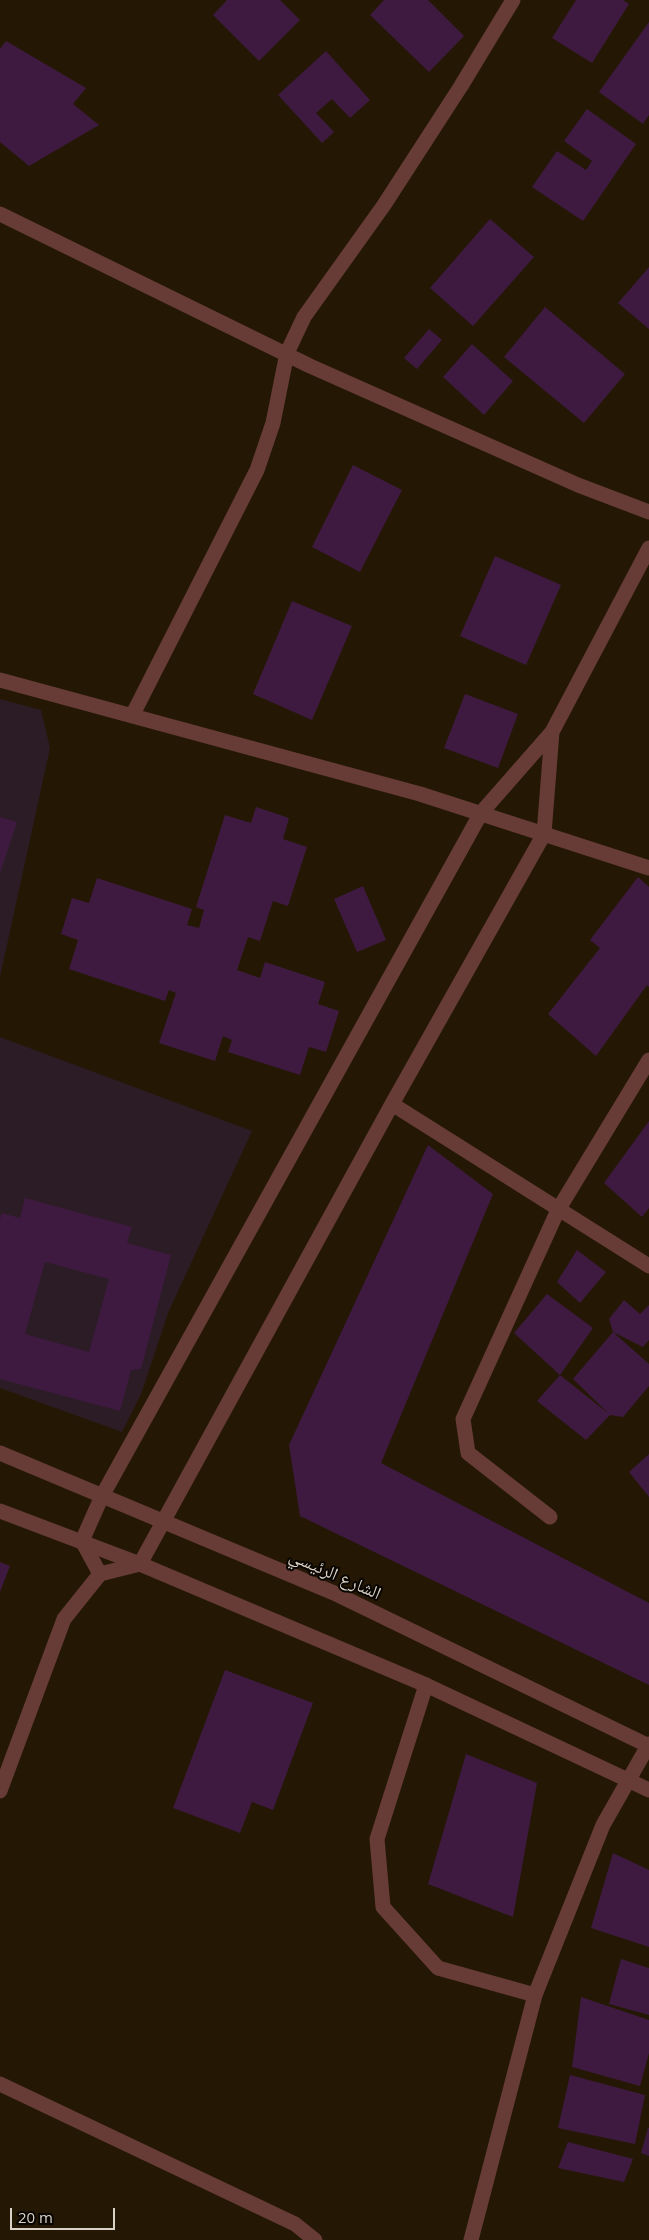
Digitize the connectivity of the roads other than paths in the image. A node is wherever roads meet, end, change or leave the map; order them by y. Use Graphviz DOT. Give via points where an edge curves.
graph roads {
  1 [pos="513,0"];
  2 [pos="0,214"];
  3 [pos="287,353"];
  4 [pos="649,512"];
  5 [pos="649,548"];
  6 [pos="0,680"];
  7 [pos="132,714"];
  8 [pos="552,732"];
  9 [pos="480,813"];
  10 [pos="544,834"];
  11 [pos="649,868"];
  12 [pos="649,1060"];
  13 [pos="392,1104"];
  14 [pos="558,1210"];
  15 [pos="649,1266"];
  16 [pos="0,1453"];
  17 [pos="102,1496"];
  18 [pos="0,1511"];
  19 [pos="550,1517"];
  20 [pos="164,1524"];
  21 [pos="82,1541"];
  22 [pos="140,1564"];
  23 [pos="100,1574"];
  24 [pos="426,1685"];
  25 [pos="648,1745"];
  26 [pos="630,1781"];
  27 [pos="649,1790"];
  28 [pos="0,1791"];
  29 [pos="536,1995"];
  30 [pos="0,2084"];
  31 [pos="315,2240"];
  32 [pos="471,2240"];
  1 -- 3 [label="street" via="384,205 304,317"];
  2 -- 3 [label="street"];
  3 -- 4 [label="street" via="578,485"];
  3 -- 7 [label="street" via="273,423 257,470"];
  5 -- 8 [label="street"];
  6 -- 7 [label="street"];
  7 -- 9 [label="street"];
  8 -- 9 [label="street"];
  8 -- 10 [label="street"];
  9 -- 10 [label="street"];
  9 -- 17 [label="street"];
  10 -- 11 [label="street"];
  10 -- 13 [label="street"];
  12 -- 14 [label="street"];
  13 -- 14 [label="street"];
  13 -- 20 [label="street"];
  14 -- 15 [label="street"];
  14 -- 19 [label="street" via="463,1419 468,1453"];
  16 -- 17 [label="street, الشارع الرئيسي"];
  17 -- 20 [label="street, الشارع الرئيسي"];
  17 -- 21 [label="street"];
  18 -- 21 [label="street"];
  20 -- 22 [label="street"];
  20 -- 25 [label="street, الشارع الرئيسي" via="334,1593"];
  21 -- 22 [label="street"];
  21 -- 23 [label="street"];
  22 -- 23 [label="street"];
  22 -- 24 [label="street"];
  23 -- 28 [label="street" via="64,1619"];
  24 -- 26 [label="street"];
  24 -- 29 [label="street" via="377,1839 383,1907 438,1968"];
  25 -- 26 [label="street"];
  26 -- 27 [label="street"];
  26 -- 29 [label="street" via="603,1825"];
  29 -- 32 [label="street"];
  30 -- 31 [label="street" via="295,2224"];
}
